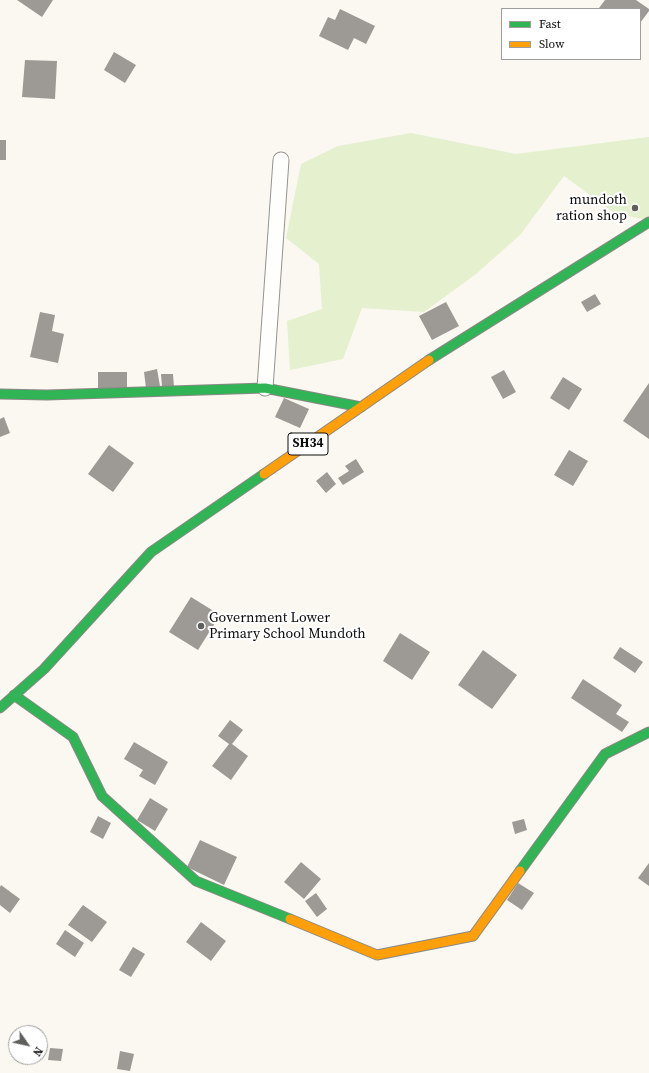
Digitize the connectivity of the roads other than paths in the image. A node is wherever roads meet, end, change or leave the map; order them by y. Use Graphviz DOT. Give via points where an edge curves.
graph roads {
  1 [pos="281,160"];
  2 [pos="649,222"];
  3 [pos="264,388"];
  4 [pos="0,394"];
  5 [pos="361,407"];
  6 [pos="14,695"];
  7 [pos="0,708"];
  8 [pos="649,732"];
  1 -- 3 [label="street"];
  2 -- 5 [label="street, SH34" via="445,349"];
  3 -- 4 [label="street" via="47,395"];
  3 -- 5 [label="street"];
  5 -- 6 [label="street, SH34" via="151,552 44,669"];
  6 -- 7 [label="street, SH34"];
  6 -- 8 [label="street" via="73,737 102,796 196,881 377,956 473,936 605,754"];
}
